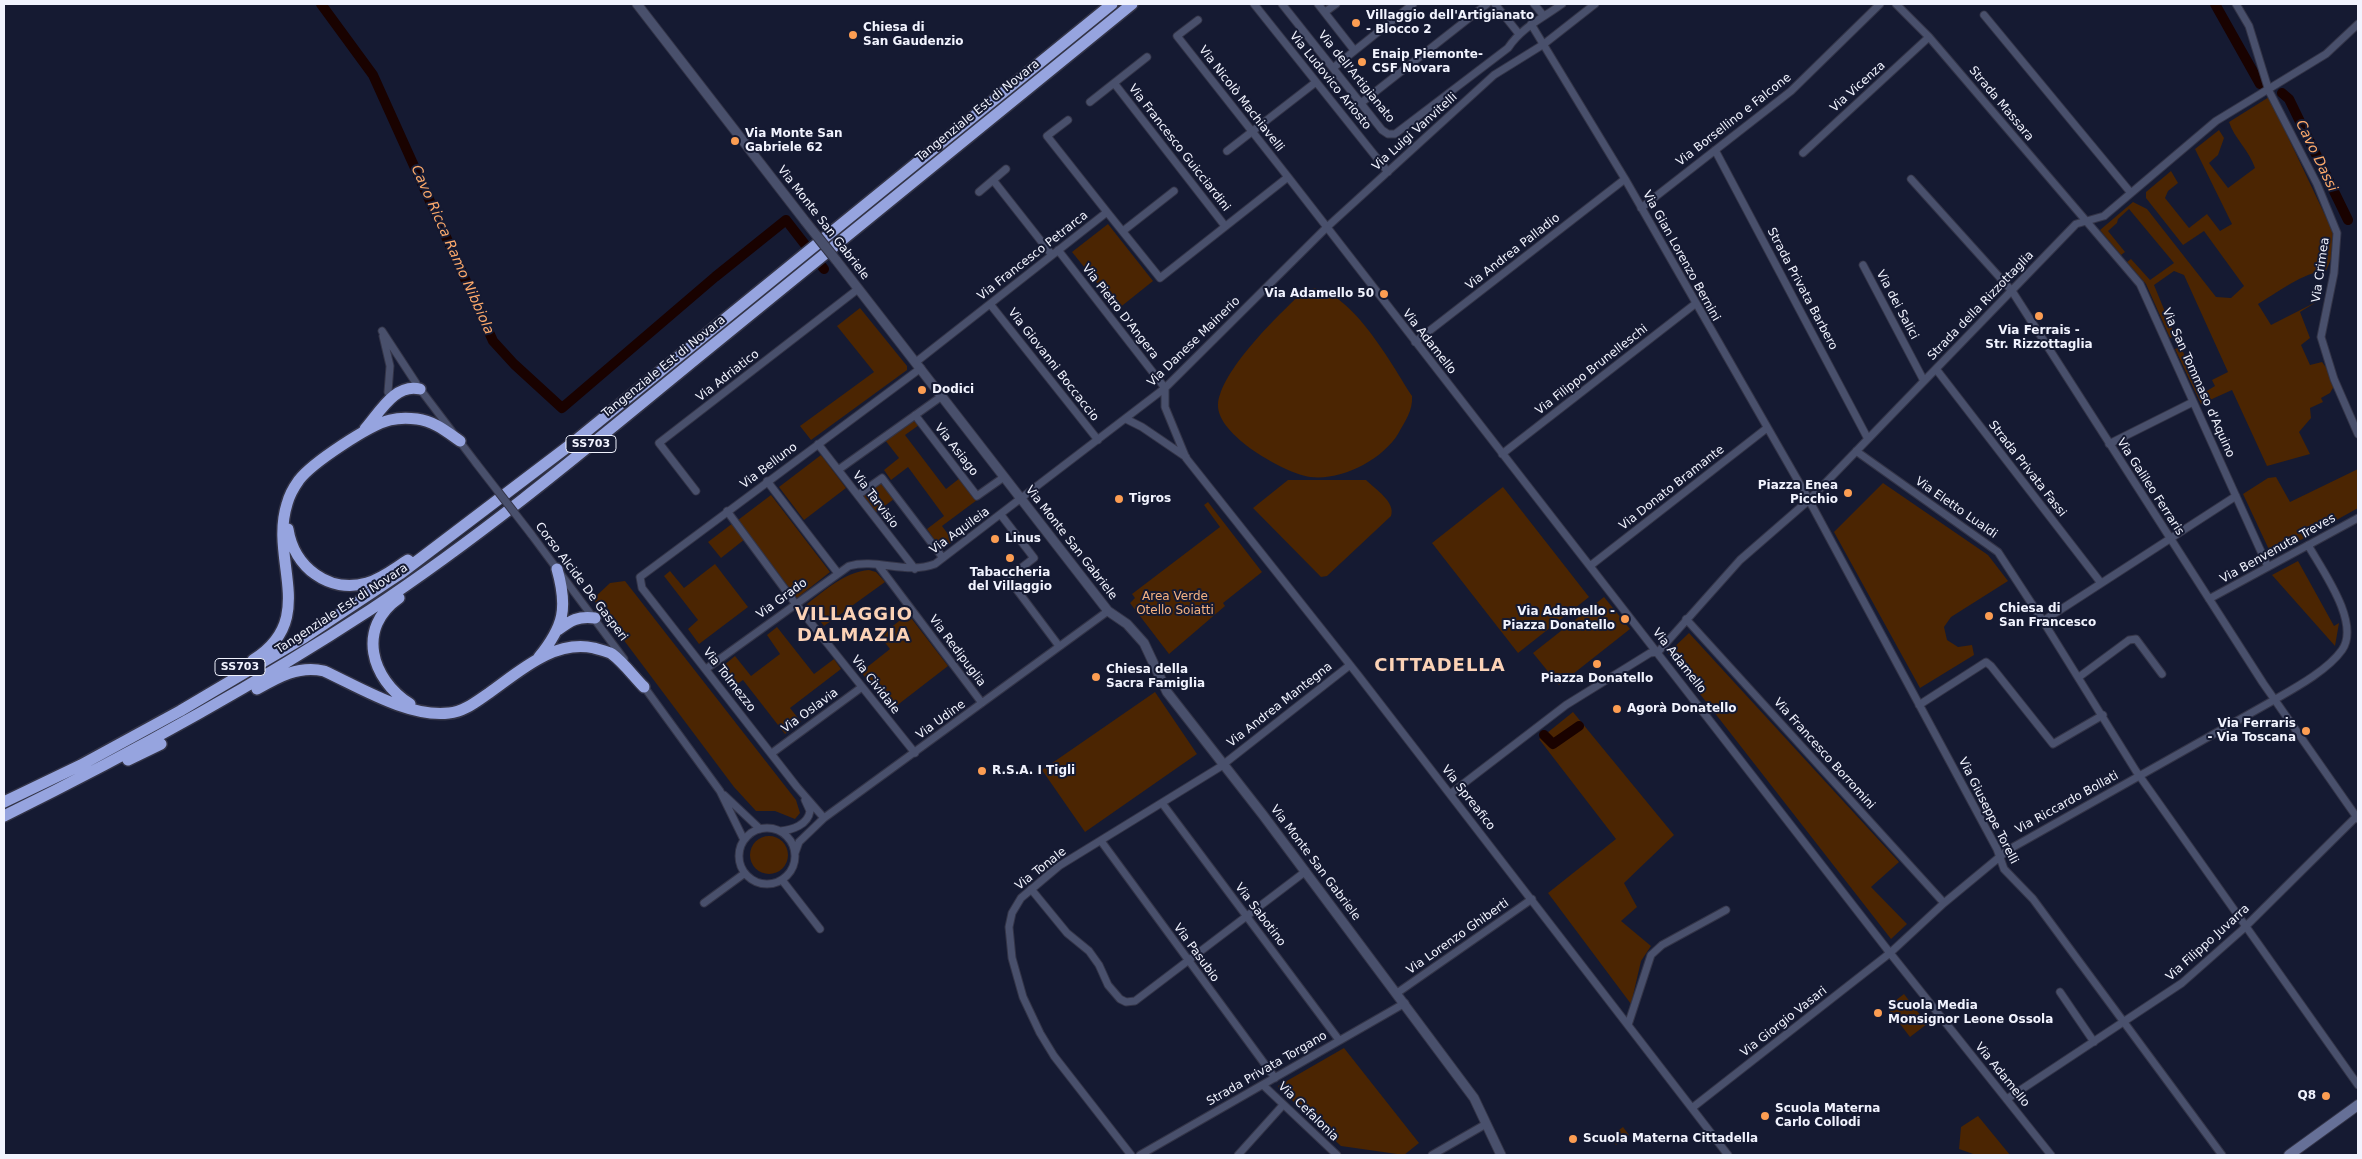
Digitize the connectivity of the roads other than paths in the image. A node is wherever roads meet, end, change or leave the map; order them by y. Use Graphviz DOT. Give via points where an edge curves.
graph roads {
  1 [pos="637,4"];
  2 [pos="1112,4"];
  3 [pos="1132,4"];
  4 [pos="1254,4"];
  5 [pos="1282,4"];
  6 [pos="1318,4"];
  7 [pos="1336,4"];
  8 [pos="1413,4"];
  9 [pos="1487,4"];
  10 [pos="1495,4"];
  11 [pos="1534,4"];
  12 [pos="1562,4"];
  13 [pos="1595,4"];
  14 [pos="1880,4"];
  15 [pos="1896,4"];
  16 [pos="2236,4"];
  17 [pos="1325,12"];
  18 [pos="1543,15"];
  19 [pos="1984,15"];
  20 [pos="1198,20"];
  21 [pos="1531,24"];
  22 [pos="2358,24"];
  23 [pos="1519,34"];
  24 [pos="1929,37"];
  25 [pos="1544,44"];
  26 [pos="1354,50"];
  27 [pos="1147,57"];
  28 [pos="1333,68"];
  29 [pos="1316,82"];
  30 [pos="1114,83"];
  31 [pos="2269,90"];
  32 [pos="1090,102"];
  33 [pos="1361,103"];
  34 [pos="1068,120"];
  35 [pos="1252,131"];
  36 [pos="1227,150"];
  37 [pos="1715,150"];
  38 [pos="1803,153"];
  39 [pos="1006,169"];
  40 [pos="1388,172"];
  41 [pos="1288,177"];
  42 [pos="1625,179"];
  43 [pos="1911,179"];
  44 [pos="993,180"];
  45 [pos="979,192"];
  46 [pos="1174,192"];
  47 [pos="2131,193"];
  48 [pos="1641,208"];
  49 [pos="1107,212"];
  50 [pos="2086,222"];
  51 [pos="1226,226"];
  52 [pos="1326,228"];
  53 [pos="1123,231"];
  54 [pos="1055,253"];
  55 [pos="1863,265"];
  56 [pos="858,289"];
  57 [pos="2012,291"];
  58 [pos="990,304"];
  59 [pos="1695,304"];
  60 [pos="1415,342"];
  61 [pos="919,365"];
  62 [pos="1936,369"];
  63 [pos="1924,382"];
  64 [pos="418,386"];
  65 [pos="1165,388"];
  66 [pos="388,392"];
  67 [pos="942,396"];
  68 [pos="2193,402"];
  69 [pos="915,415"];
  70 [pos="1126,419"];
  71 [pos="1767,428"];
  72 [pos="360,434"];
  73 [pos="2358,434"];
  74 [pos="1868,439"];
  75 [pos="1098,440"];
  76 [pos="460,441"];
  77 [pos="818,444"];
  78 [pos="2109,444"];
  79 [pos="1856,451"];
  80 [pos="1502,454"];
  81 [pos="1186,458"];
  82 [pos="838,470"];
  83 [pos="1004,477"];
  84 [pos="767,481"];
  85 [pos="696,491"];
  86 [pos="858,496"];
  87 [pos="2236,496"];
  88 [pos="1022,500"];
  89 [pos="1809,500"];
  90 [pos="287,503"];
  91 [pos="495,503"];
  92 [pos="728,511"];
  93 [pos="504,514"];
  94 [pos="1000,515"];
  95 [pos="2358,518"];
  96 [pos="2169,538"];
  97 [pos="2308,546"];
  98 [pos="942,558"];
  99 [pos="878,565"];
  100 [pos="1590,566"];
  101 [pos="2268,567"];
  102 [pos="557,569"];
  103 [pos="915,569"];
  104 [pos="837,572"];
  105 [pos="2101,583"];
  106 [pos="642,588"];
  107 [pos="2209,599"];
  108 [pos="795,603"];
  109 [pos="1108,611"];
  110 [pos="595,618"];
  111 [pos="1686,619"];
  112 [pos="2043,621"];
  113 [pos="558,630"];
  114 [pos="1060,646"];
  115 [pos="1658,652"];
  116 [pos="536,660"];
  117 [pos="1350,665"];
  118 [pos="706,669"];
  119 [pos="2162,674"];
  120 [pos="2078,677"];
  121 [pos="644,687"];
  122 [pos="862,687"];
  123 [pos="2274,700"];
  124 [pos="982,703"];
  125 [pos="1919,705"];
  126 [pos="420,711"];
  127 [pos="2103,716"];
  128 [pos="772,753"];
  129 [pos="915,753"];
  130 [pos="1223,764"];
  131 [pos="81,765"];
  132 [pos="87,775"];
  133 [pos="2140,776"];
  134 [pos="797,786"];
  135 [pos="720,792"];
  136 [pos="1450,794"];
  137 [pos="4,802"];
  138 [pos="1162,803"];
  139 [pos="4,816"];
  140 [pos="2358,816"];
  141 [pos="824,818"];
  142 [pos="760,829"];
  143 [pos="780,832"];
  144 [pos="744,840"];
  145 [pos="1101,841"];
  146 [pos="795,853"];
  147 [pos="1999,858"];
  148 [pos="1306,871"];
  149 [pos="745,873"];
  150 [pos="782,880"];
  151 [pos="1031,889"];
  152 [pos="1532,900"];
  153 [pos="704,903"];
  154 [pos="1944,904"];
  155 [pos="1726,910"];
  156 [pos="1247,916"];
  157 [pos="2246,926"];
  158 [pos="820,929"];
  159 [pos="1890,953"];
  160 [pos="1188,961"];
  161 [pos="2060,992"];
  162 [pos="1397,993"];
  163 [pos="1405,1002"];
  164 [pos="2125,1021"];
  165 [pos="1628,1025"];
  166 [pos="1339,1040"];
  167 [pos="2094,1042"];
  168 [pos="1275,1078"];
  169 [pos="1264,1086"];
  170 [pos="2358,1086"];
  171 [pos="2008,1099"];
  172 [pos="1283,1105"];
  173 [pos="2358,1105"];
  174 [pos="1692,1108"];
  175 [pos="1486,1124"];
  176 [pos="1130,1155"];
  177 [pos="1140,1155"];
  178 [pos="1238,1155"];
  179 [pos="1337,1155"];
  180 [pos="1432,1155"];
  181 [pos="1501,1155"];
  182 [pos="1728,1155"];
  183 [pos="2051,1155"];
  184 [pos="2222,1155"];
  185 [pos="2289,1155"];
  1 -- 56 [label="street, Via Monte San Gabriele, bridge"];
  2 -- 91 [label="highway, Tangenziale Est di Novara / SS703"];
  3 -- 93 [label="highway, Tangenziale Est di Novara / SS703"];
  4 -- 29 [label="street, Via Ludovico Ariosto"];
  5 -- 28 [label="street, Via dell'Artigianato"];
  6 -- 17 [label="street, Via dell'Artigianato"];
  7 -- 17 [label="street"];
  8 -- 26 [label="street"];
  9 -- 33 [label="street"];
  10 -- 23 [label="street"];
  11 -- 18 [label="street"];
  12 -- 18 [label="street, Via dell'Artigianato"];
  13 -- 25 [label="street, Via Luigi Vanvitelli"];
  14 -- 37 [label="street, Via Borsellino e Falcone" via="1791,92"];
  15 -- 24 [label="street, Strada Massara"];
  16 -- 31 [label="street, Via Crimea" via="2249,26"];
  17 -- 26 [label="street, Via dell'Artigianato"];
  18 -- 21 [label="street, Via dell'Artigianato"];
  19 -- 47 [label="street"];
  20 -- 35 [label="street, Via Nicolò Machiavelli" via="1177,36"];
  21 -- 23 [label="street, Via dell'Artigianato"];
  21 -- 25 [label="street, Via Gian Lorenzo Bernini"];
  22 -- 31 [label="street, Strada della Rizzottaglia" via="2326,54"];
  23 -- 33 [label="street, Via dell'Artigianato" via="1508,48 1395,134 1382,130"];
  24 -- 38 [label="street, Via Vicenza"];
  24 -- 50 [label="street, Strada Massara"];
  25 -- 40 [label="street, Via Luigi Vanvitelli" via="1494,75"];
  25 -- 42 [label="street, Via Gian Lorenzo Bernini"];
  26 -- 28 [label="street"];
  27 -- 30 [label="street"];
  28 -- 33 [label="street, Via dell'Artigianato"];
  29 -- 35 [label="street"];
  29 -- 40 [label="street, Via Ludovico Ariosto"];
  30 -- 32 [label="street"];
  30 -- 51 [label="street, Via Francesco Guicciardini"];
  31 -- 47 [label="street, Strada della Rizzottaglia" via="2216,120"];
  31 -- 73 [label="street, Via Crimea" via="2317,184 2337,233 2334,273 2321,337 2334,379"];
  34 -- 49 [label="street" via="1047,136"];
  35 -- 36 [label="street"];
  35 -- 41 [label="street, Via Nicolò Machiavelli"];
  37 -- 48 [label="street, Via Borsellino e Falcone"];
  37 -- 74 [label="street, Strada Privata Barbero"];
  39 -- 44 [label="street"];
  40 -- 52 [label="street, Via Luigi Vanvitelli"];
  41 -- 51 [label="street, Via Francesco Petrarca"];
  41 -- 52 [label="street"];
  42 -- 48 [label="street, Via Gian Lorenzo Bernini"];
  42 -- 60 [label="street, Via Andrea Palladio"];
  43 -- 57 [label="street, Via Galileo Ferraris"];
  44 -- 45 [label="street"];
  44 -- 54 [label="street, Via Pietro D'Angera"];
  46 -- 53 [label="street"];
  47 -- 50 [label="street, Strada della Rizzottaglia" via="2104,216"];
  48 -- 59 [label="street, Via Gian Lorenzo Bernini"];
  49 -- 53 [label="street, Via Francesco Petrarca"];
  49 -- 54 [label="street, Via Francesco Petrarca"];
  50 -- 57 [label="street, Strada della Rizzottaglia" via="2076,224"];
  50 -- 68 [label="street, Via San Tommaso d'Aquino" via="2140,284"];
  51 -- 53 [label="street, Via Francesco Petrarca" via="1160,278"];
  52 -- 60 [label="street, Via Adamello"];
  52 -- 65 [label="street, Via Danese Mainerio"];
  54 -- 58 [label="street, Via Francesco Petrarca"];
  54 -- 65 [label="street, Via Pietro D'Angera"];
  55 -- 63 [label="street, Via dei Salici"];
  56 -- 61 [label="street, Via Monte San Gabriele"];
  56 -- 85 [label="street, Via Adriatico" via="659,443"];
  57 -- 62 [label="street, Strada della Rizzottaglia"];
  57 -- 78 [label="street, Via Galileo Ferraris"];
  58 -- 61 [label="street, Via Francesco Petrarca"];
  58 -- 75 [label="street, Via Giovanni Boccaccio"];
  59 -- 71 [label="street, Via Gian Lorenzo Bernini"];
  59 -- 80 [label="street, Via Filippo Brunelleschi"];
  60 -- 80 [label="street, Via Adamello"];
  61 -- 67 [label="street, Via Monte San Gabriele"];
  61 -- 77 [label="street, Via Belluno"];
  62 -- 63 [label="street, Strada della Rizzottaglia"];
  62 -- 105 [label="street, Strada Privata Fassi"];
  63 -- 74 [label="street, Strada della Rizzottaglia"];
  64 -- 66 [label="street, Corso Alcide De Gasperi" via="382,331 390,366"];
  64 -- 72 [label="highway, SS703" via="392,396"];
  64 -- 76 [label="street, Corso Alcide De Gasperi"];
  65 -- 70 [label="street, Via Danese Mainerio"];
  65 -- 81 [label="street, Via Spreafico" via="1165,407"];
  67 -- 69 [label="street"];
  67 -- 83 [label="street, Via Monte San Gabriele"];
  68 -- 78 [label="street"];
  68 -- 87 [label="street, Via San Tommaso d'Aquino"];
  69 -- 82 [label="street"];
  69 -- 83 [label="street, Via Asiago" via="977,496"];
  70 -- 75 [label="street, Via Danese Mainerio"];
  70 -- 81 [label="street, Via Spreafico" via="1142,426"];
  71 -- 89 [label="street, Via Gian Lorenzo Bernini"];
  71 -- 100 [label="street, Via Donato Bramante"];
  72 -- 76 [label="highway, SS703" via="390,420 418,419 438,426"];
  72 -- 90 [label="highway, SS703" via="306,473"];
  74 -- 79 [label="street, Strada della Rizzottaglia"];
  75 -- 88 [label="street, Via Danese Mainerio"];
  76 -- 102 [label="street, Corso Alcide De Gasperi, bridge"];
  77 -- 82 [label="street, Via Tarvisio"];
  77 -- 84 [label="street, Via Belluno"];
  78 -- 96 [label="street, Via Galileo Ferraris"];
  79 -- 89 [label="street, Strada della Rizzottaglia"];
  79 -- 112 [label="street, Via Eletto Lualdi" via="1998,552"];
  80 -- 100 [label="street, Via Adamello"];
  81 -- 117 [label="street, Via Spreafico"];
  82 -- 86 [label="street, Via Tarvisio"];
  83 -- 88 [label="street, Via Monte San Gabriele"];
  84 -- 92 [label="street, Via Belluno"];
  84 -- 104 [label="street"];
  86 -- 98 [label="street" via="882,478"];
  86 -- 103 [label="street, Via Tarvisio"];
  87 -- 96 [label="street"];
  87 -- 101 [label="street, Via San Tommaso d'Aquino"];
  88 -- 94 [label="street, Via Aquileia"];
  88 -- 109 [label="street, Via Monte San Gabriele"];
  89 -- 111 [label="street, Strada della Rizzottaglia" via="1740,560"];
  89 -- 125 [label="street, Via Giuseppe Torelli"];
  90 -- 91 [label="highway, SS703" via="288,531 293,549 304,565 320,578 354,586 376,580"];
  90 -- 131 [label="highway, SS703" via="283,535 288,616 275,644 183,701 120,735"];
  91 -- 131 [label="highway, Tangenziale Est di Novara / SS703" via="400,574 305,637"];
  92 -- 106 [label="street, Via Belluno" via="644,573 640,577"];
  92 -- 108 [label="street, Via Cividale"];
  93 -- 126 [label="highway, SS703" via="466,550 389,606 378,624 373,645 378,672 391,691"];
  93 -- 132 [label="highway, Tangenziale Est di Novara / SS703" via="331,634 185,722"];
  94 -- 98 [label="street, Via Aquileia"];
  94 -- 114 [label="street" via="1034,558 1008,578"];
  95 -- 97 [label="street, Via Benvenuta Treves"];
  96 -- 105 [label="street"];
  96 -- 107 [label="street, Via Galileo Ferraris"];
  97 -- 101 [label="street, Via Benvenuta Treves"];
  97 -- 123 [label="street, Via Riccardo Bollati" via="2345,614 2347,637 2342,650 2326,665"];
  98 -- 103 [label="street, Via Aquileia" via="935,564"];
  99 -- 103 [label="street, Via Aquileia"];
  99 -- 104 [label="street, Via Grado" via="862,562"];
  99 -- 124 [label="street, Via Redipuglia"];
  100 -- 115 [label="street, Via Adamello"];
  101 -- 107 [label="street, Via Benvenuta Treves"];
  102 -- 110 [label="street, Corso Alcide De Gasperi"];
  102 -- 113 [label="highway, SS703" via="563,602 563,618"];
  104 -- 108 [label="street, Via Grado"];
  105 -- 112 [label="street"];
  106 -- 118 [label="street, Via Tolmezzo"];
  107 -- 123 [label="street, Via Galileo Ferraris"];
  108 -- 118 [label="street, Via Grado"];
  108 -- 122 [label="street, Via Cividale"];
  109 -- 114 [label="street, Via Udine"];
  109 -- 130 [label="street, Via Monte San Gabriele" via="1127,624 1144,643 1167,692"];
  110 -- 113 [label="highway, SS703" via="581,616"];
  110 -- 121 [label="street, Corso Alcide De Gasperi"];
  111 -- 115 [label="street, Strada della Rizzottaglia"];
  111 -- 154 [label="street, Via Francesco Borromini"];
  112 -- 120 [label="street, Via Eletto Lualdi"];
  113 -- 116 [label="highway, SS703"];
  114 -- 124 [label="street, Via Udine"];
  115 -- 136 [label="street" via="1650,653 1566,705"];
  115 -- 159 [label="street, Via Adamello"];
  116 -- 121 [label="highway, SS703" via="566,648 593,648 611,654"];
  116 -- 126 [label="highway, SS703" via="458,711 438,714"];
  117 -- 130 [label="street, Via Andrea Mantegna"];
  117 -- 136 [label="street, Via Spreafico"];
  118 -- 128 [label="street, Via Tolmezzo"];
  119 -- 120 [label="street" via="2136,639 2129,640"];
  120 -- 127 [label="street, Via Eletto Lualdi"];
  121 -- 135 [label="street, Corso Alcide De Gasperi"];
  122 -- 128 [label="street, Via Oslavia"];
  122 -- 129 [label="street, Via Cividale"];
  123 -- 133 [label="street, Via Riccardo Bollati"];
  123 -- 140 [label="street, Via Galileo Ferraris"];
  124 -- 129 [label="street, Via Udine"];
  125 -- 127 [label="street" via="1986,662 2053,744"];
  125 -- 147 [label="street, Via Giuseppe Torelli"];
  126 -- 132 [label="highway, SS703" via="393,703 324,671 304,669 269,682 144,754"];
  127 -- 133 [label="street, Via Eletto Lualdi"];
  128 -- 134 [label="street, Via Tolmezzo"];
  129 -- 141 [label="street, Via Udine"];
  130 -- 138 [label="street, Via Tonale"];
  130 -- 148 [label="street, Via Monte San Gabriele"];
  131 -- 137 [label="highway, Tangenziale Est di Novara / SS703"];
  132 -- 139 [label="highway, Tangenziale Est di Novara / SS703"];
  133 -- 147 [label="street, Via Riccardo Bollati"];
  133 -- 157 [label="street, Via Eletto Lualdi"];
  134 -- 141 [label="street, Via Tolmezzo"];
  134 -- 143 [label="street, Via Tolmezzo" via="810,815 799,826"];
  135 -- 142 [label="street, Corso Alcide De Gasperi"];
  135 -- 144 [label="street, Corso Alcide De Gasperi"];
  136 -- 152 [label="street, Via Spreafico"];
  138 -- 145 [label="street, Via Tonale"];
  138 -- 156 [label="street, Via Sabotino"];
  140 -- 157 [label="street, Via Filippo Juvarra"];
  141 -- 146 [label="street, Via Udine" via="799,842"];
  142 -- 143 [label="street"];
  142 -- 144 [label="street"];
  143 -- 146 [label="street" via="787,837"];
  144 -- 149 [label="street" via="739,857"];
  145 -- 151 [label="street, Via Tonale" via="1059,866"];
  145 -- 160 [label="street, Via Pasubio"];
  146 -- 150 [label="street" via="792,868"];
  147 -- 154 [label="street, Via Riccardo Bollati"];
  147 -- 164 [label="street, Via Giuseppe Torelli" via="2004,869 2033,899"];
  148 -- 156 [label="street"];
  148 -- 162 [label="street, Via Monte San Gabriele"];
  149 -- 150 [label="street" via="758,883"];
  149 -- 153 [label="street"];
  150 -- 158 [label="street"];
  151 -- 160 [label="street" via="1067,934 1088,951 1108,985 1126,1002 1136,1001"];
  151 -- 176 [label="street, Via Tonale" via="1012,913 1009,927 1012,958 1023,997 1054,1056"];
  152 -- 162 [label="street, Via Lorenzo Ghiberti"];
  152 -- 165 [label="street, Via Spreafico"];
  154 -- 159 [label="street, Via Riccardo Bollati"];
  155 -- 165 [label="street" via="1662,945 1651,955"];
  156 -- 160 [label="street"];
  156 -- 166 [label="street, Via Sabotino"];
  157 -- 164 [label="street, Via Filippo Juvarra" via="2182,984"];
  157 -- 170 [label="street, Via Eletto Lualdi"];
  159 -- 171 [label="street, Via Adamello"];
  159 -- 174 [label="street, Via Giorgio Vasari"];
  160 -- 168 [label="street, Via Pasubio"];
  161 -- 167 [label="street"];
  162 -- 163 [label="street, Via Monte San Gabriele"];
  163 -- 166 [label="street, Strada Privata Torgano"];
  163 -- 175 [label="street, Via Monte San Gabriele" via="1474,1098"];
  164 -- 167 [label="street, Via Filippo Juvarra"];
  164 -- 184 [label="street, Via Giuseppe Torelli"];
  165 -- 174 [label="street, Via Spreafico"];
  166 -- 168 [label="street, Strada Privata Torgano"];
  167 -- 171 [label="street, Via Filippo Juvarra"];
  168 -- 169 [label="street, Strada Privata Torgano"];
  169 -- 172 [label="street, Via Cefalonia"];
  169 -- 177 [label="street, Strada Privata Torgano"];
  171 -- 183 [label="street, Via Adamello"];
  172 -- 178 [label="street"];
  172 -- 179 [label="street, Via Cefalonia"];
  173 -- 185 [label="main road"];
  174 -- 182 [label="street, Via Spreafico"];
  175 -- 180 [label="street"];
  175 -- 181 [label="street, Via Monte San Gabriele"];
}
